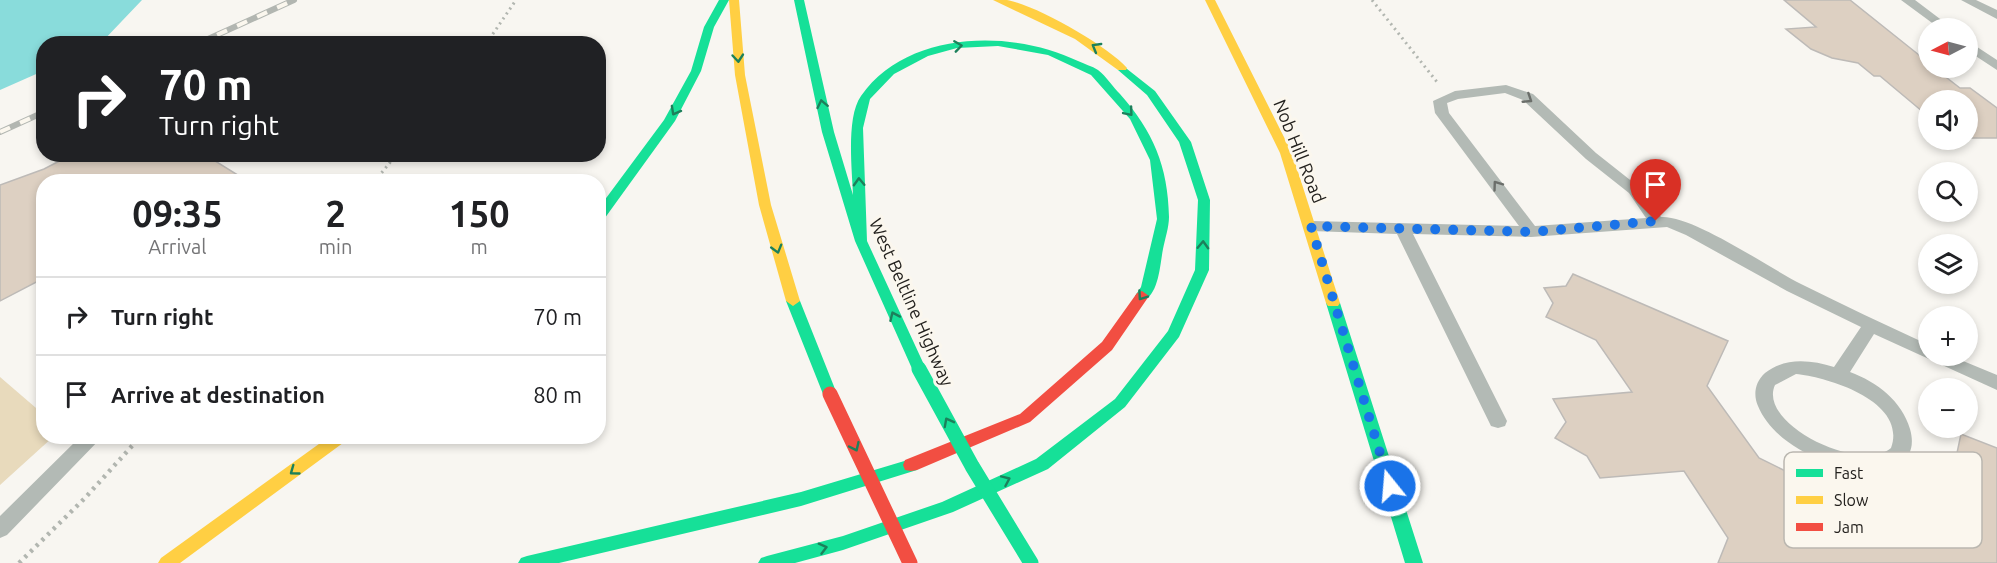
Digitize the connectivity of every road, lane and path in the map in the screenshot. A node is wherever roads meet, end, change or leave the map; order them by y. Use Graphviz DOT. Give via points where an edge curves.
graph roads {
  1 [pos="516,0"];
  2 [pos="723,0"];
  3 [pos="734,0"];
  4 [pos="799,0"];
  5 [pos="998,0"];
  6 [pos="1210,0"];
  7 [pos="1907,0"];
  8 [pos="1967,0"];
  9 [pos="1997,15"];
  10 [pos="1932,18"];
  11 [pos="491,36"];
  12 [pos="1978,52"];
  13 [pos="1997,66"];
  14 [pos="390,162"];
  15 [pos="381,174"];
  16 [pos="606,208"];
  17 [pos="1656,221"];
  18 [pos="1311,226"];
  19 [pos="1403,230"];
  20 [pos="1532,232"];
  21 [pos="861,241"];
  22 [pos="1871,325"];
  23 [pos="1918,348"];
  24 [pos="1958,366"];
  25 [pos="1839,375"];
  26 [pos="1997,383"];
  27 [pos="1498,421"];
  28 [pos="86,444"];
  29 [pos="134,444"];
  30 [pos="331,444"];
  31 [pos="1820,452"];
  32 [pos="1899,452"];
  33 [pos="0,529"];
  34 [pos="19,563"];
  35 [pos="167,563"];
  36 [pos="526,563"];
  37 [pos="767,563"];
  38 [pos="910,563"];
  39 [pos="1031,563"];
  40 [pos="1414,563"];
  1 -- 11 [label="path"];
  2 -- 16 [label="main road, one-way" via="709,27 696,71 669,121"];
  3 -- 38 [label="main road, one-way, bridge" via="740,75 765,205 793,302 830,394"];
  21 -- 4 [label="main road, West Beltline Highway, one-way" via="828,132"];
  37 -- 5 [label="main road, one-way" via="843,543 947,507 1042,464 1119,403 1174,333 1202,270 1204,200 1185,142 1150,93 1105,52 1049,20"];
  6 -- 18 [label="main road, Nob Hill Road" via="1286,153"];
  7 -- 10 [label="lane"];
  8 -- 9 [label="lane"];
  12 -- 13 [label="lane"];
  14 -- 15 [label="path"];
  17 -- 20 [label="lane"];
  20 -- 17 [label="lane, one-way" via="1442,113 1440,101 1455,95 1506,89 1528,97 1634,190"];
  17 -- 22 [label="lane" via="1692,231"];
  18 -- 19 [label="lane"];
  18 -- 40 [label="main road, Nob Hill Road"];
  19 -- 20 [label="lane"];
  19 -- 27 [label="lane"];
  21 -- 36 [label="main road, one-way" via="857,128 865,98 890,72 945,48 998,43 1051,52 1095,73 1135,118 1156,160 1162,219 1148,288 1107,346 1025,418 931,459 801,499"];
  39 -- 21 [label="main road, West Beltline Highway, one-way, bridge" via="919,369"];
  22 -- 23 [label="lane"];
  22 -- 25 [label="lane"];
  24 -- 26 [label="lane"];
  25 -- 31 [label="lane" via="1795,366 1778,370 1766,380 1763,393 1767,408 1798,441"];
  25 -- 32 [label="lane" via="1879,397 1893,412 1902,427 1904,441"];
  28 -- 33 [label="lane"];
  29 -- 34 [label="path"];
  30 -- 35 [label="main road, one-way"];
}
